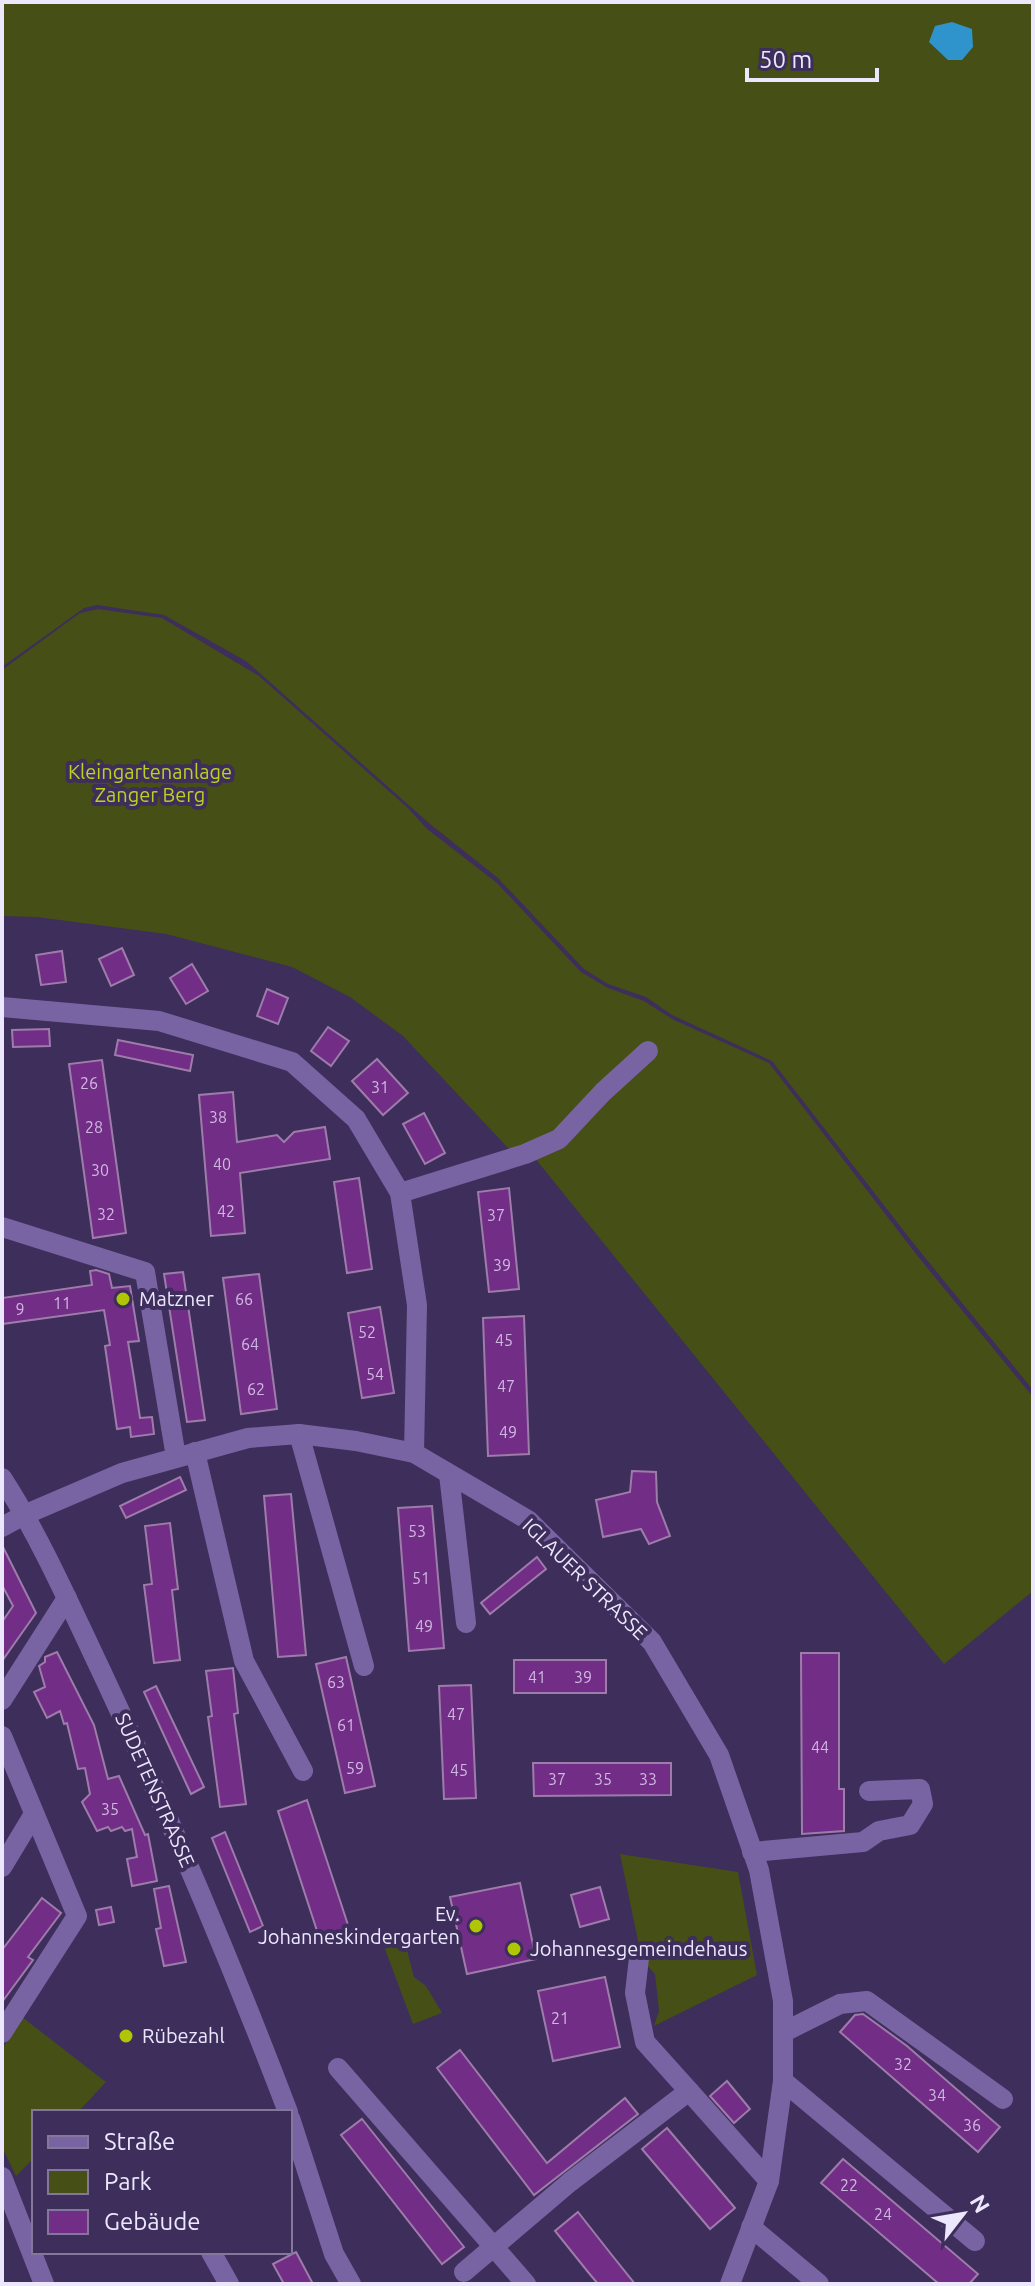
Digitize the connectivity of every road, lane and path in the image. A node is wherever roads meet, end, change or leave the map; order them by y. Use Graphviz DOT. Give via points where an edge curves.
graph roads {
  1 [pos="2,1007"];
  2 [pos="648,1051"];
  3 [pos="400,1193"];
  4 [pos="2,1227"];
  5 [pos="299,1434"];
  6 [pos="414,1453"];
  7 [pos="185,1454"];
  8 [pos="449,1474"];
  9 [pos="2,1478"];
  10 [pos="24,1515"];
  11 [pos="2,1527"];
  12 [pos="67,1598"];
  13 [pos="466,1623"];
  14 [pos="364,1666"];
  15 [pos="2,1700"];
  16 [pos="2,1736"];
  17 [pos="303,1771"];
  18 [pos="869,1791"];
  19 [pos="34,1814"];
  20 [pos="752,1852"];
  21 [pos="2,1867"];
  22 [pos="639,1958"];
  23 [pos="784,2032"];
  24 [pos="2,2033"];
  25 [pos="338,2068"];
  26 [pos="783,2081"];
  27 [pos="689,2091"];
  28 [pos="1003,2099"];
  29 [pos="287,2110"];
  30 [pos="292,2124"];
  31 [pos="2,2177"];
  32 [pos="769,2181"];
  33 [pos="751,2227"];
  34 [pos="975,2241"];
  35 [pos="493,2246"];
  36 [pos="32,2253"];
  37 [pos="32,2254"];
  38 [pos="212,2254"];
  39 [pos="464,2272"];
  40 [pos="44,2284"];
  41 [pos="229,2284"];
  42 [pos="351,2284"];
  43 [pos="526,2284"];
  44 [pos="730,2284"];
  45 [pos="819,2284"];
  1 -- 3 [label="street" via="159,1021 292,1062 356,1119"];
  2 -- 3 [label="street" via="559,1139"];
  3 -- 6 [label="street" via="417,1305"];
  4 -- 7 [label="street" via="145,1272"];
  5 -- 6 [label="street, IGLAUER STRASSE"];
  5 -- 7 [label="street, IGLAUER STRASSE" via="248,1438"];
  5 -- 14 [label="street"];
  6 -- 8 [label="street, IGLAUER STRASSE"];
  7 -- 10 [label="street, IGLAUER STRASSE" via="122,1473"];
  7 -- 17 [label="street" via="244,1661"];
  8 -- 13 [label="street"];
  8 -- 20 [label="street, IGLAUER STRASSE" via="528,1520 652,1642 719,1755"];
  9 -- 10 [label="street, SUDETENSTRASSE"];
  10 -- 11 [label="street, IGLAUER STRASSE"];
  10 -- 12 [label="street, SUDETENSTRASSE"];
  12 -- 15 [label="street"];
  12 -- 29 [label="street, SUDETENSTRASSE" via="235,1974"];
  16 -- 19 [label="street"];
  18 -- 20 [label="street" via="920,1789 923,1804 910,1825 879,1831 863,1842"];
  19 -- 21 [label="street"];
  19 -- 24 [label="street" via="77,1916"];
  20 -- 23 [label="street, IGLAUER STRASSE" via="777,1959"];
  22 -- 27 [label="street" via="635,1993 645,2042"];
  23 -- 26 [label="street, IGLAUER STRASSE"];
  23 -- 28 [label="street" via="840,2004 867,2001"];
  25 -- 35 [label="street"];
  26 -- 32 [label="street, IGLAUER STRASSE"];
  26 -- 34 [label="street"];
  27 -- 32 [label="street"];
  27 -- 35 [label="street"];
  30 -- 42 [label="street" via="334,2254"];
  31 -- 36 [label="street"];
  32 -- 33 [label="street, IGLAUER STRASSE"];
  33 -- 44 [label="street, IGLAUER STRASSE"];
  33 -- 45 [label="street"];
  35 -- 39 [label="street"];
  35 -- 43 [label="street"];
  37 -- 40 [label="street"];
  38 -- 41 [label="street"];
}
